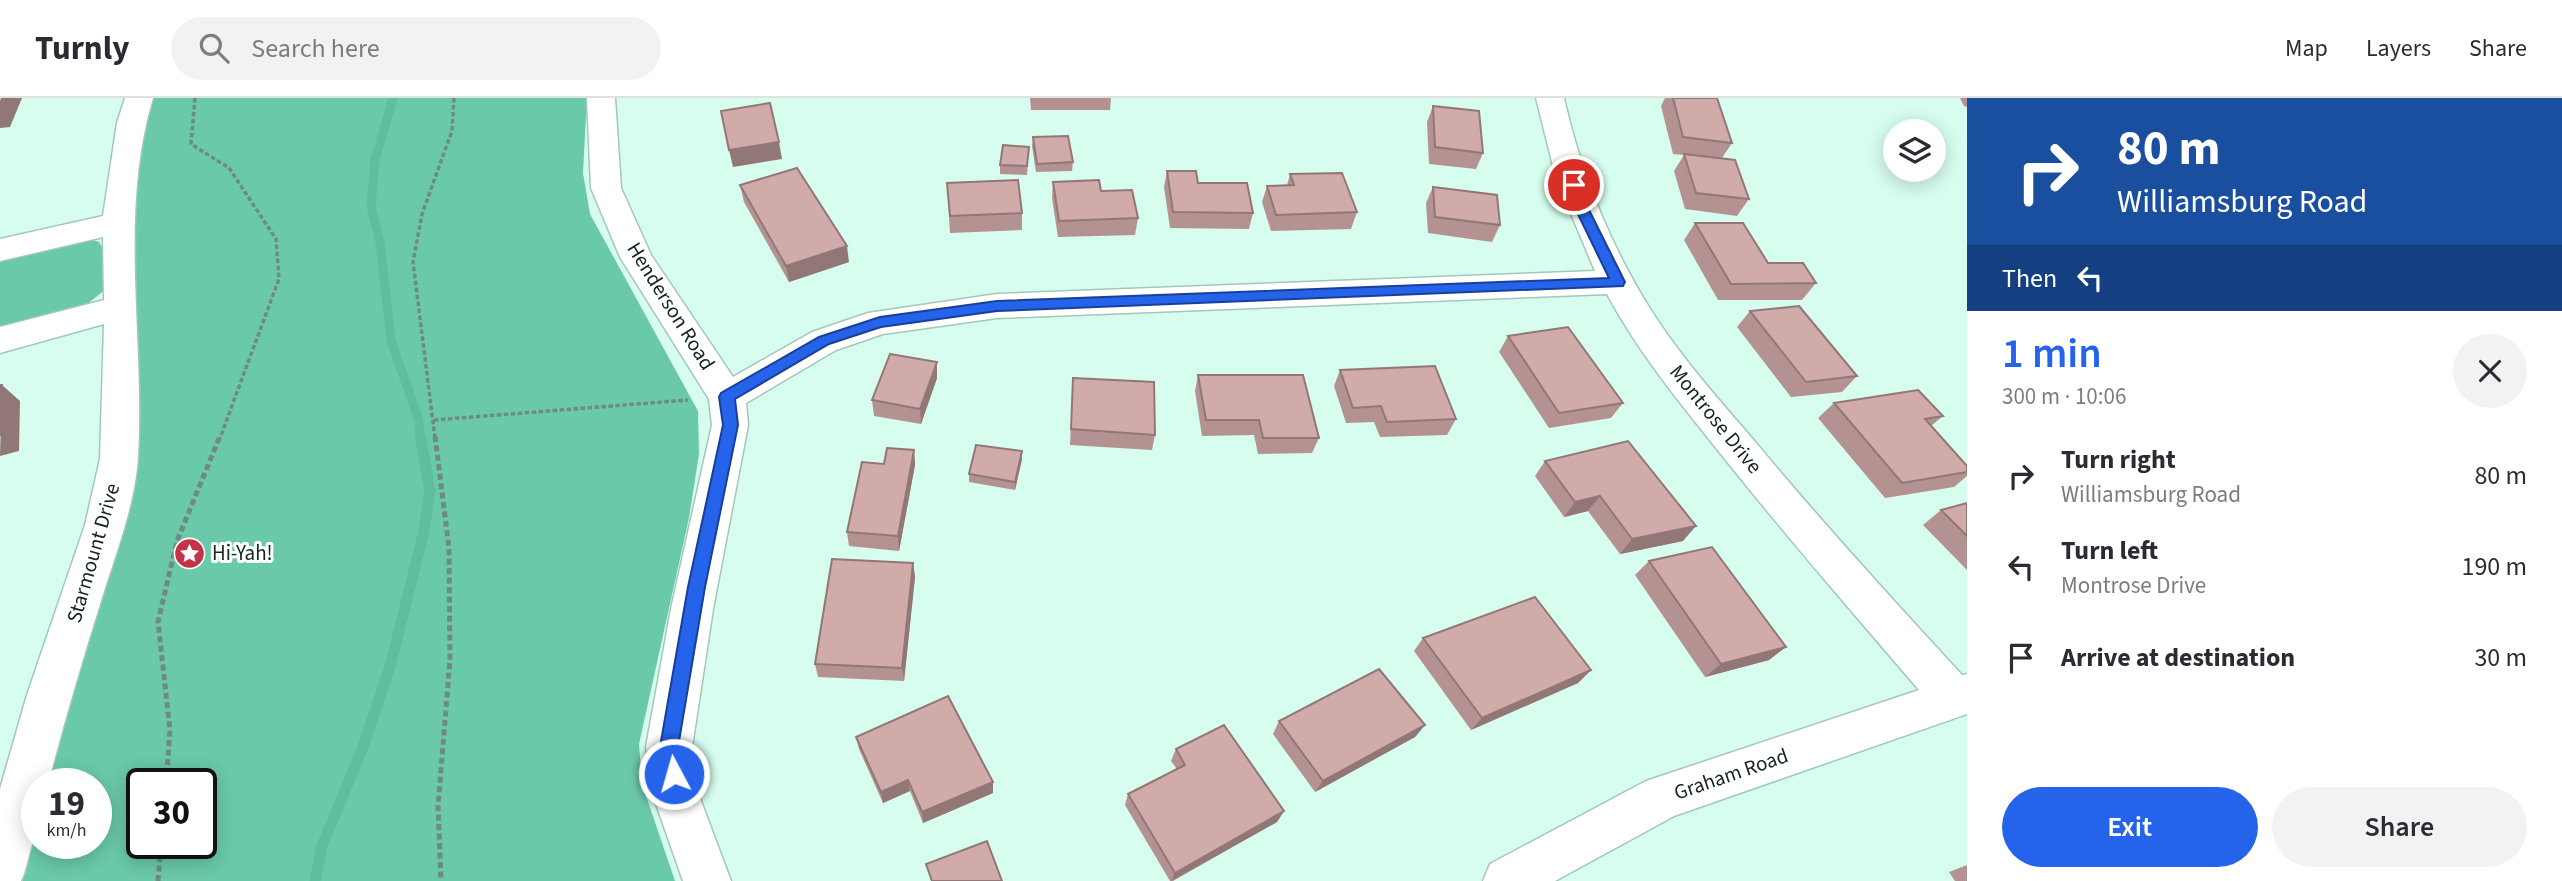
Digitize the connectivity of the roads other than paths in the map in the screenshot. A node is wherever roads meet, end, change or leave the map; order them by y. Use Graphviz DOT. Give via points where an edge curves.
graph roads {
  1 [pos="139,98"];
  2 [pos="601,98"];
  3 [pos="1550,98"];
  4 [pos="118,223"];
  5 [pos="0,250"];
  6 [pos="1618,282"];
  7 [pos="121,307"];
  8 [pos="0,340"];
  9 [pos="727,397"];
  10 [pos="1960,696"];
  11 [pos="0,874"];
  12 [pos="707,881"];
  13 [pos="1507,881"];
  1 -- 4 [label="street, Starmount Drive" via="131,124"];
  2 -- 9 [label="street, Henderson Road" via="606,188 636,257"];
  3 -- 6 [label="street, Montrose Drive" via="1558,140 1581,208"];
  4 -- 5 [label="street"];
  4 -- 7 [label="street, Starmount Drive"];
  6 -- 9 [label="street" via="997,306 880,322 824,341"];
  6 -- 10 [label="street, Montrose Drive" via="1704,407 1783,504"];
  7 -- 8 [label="street"];
  7 -- 11 [label="street, Starmount Drive" via="119,459 105,524 49,695"];
  9 -- 12 [label="street" via="730,425 669,747 678,801"];
  10 -- 13 [label="street, Graham Road" via="1662,797"];
}
